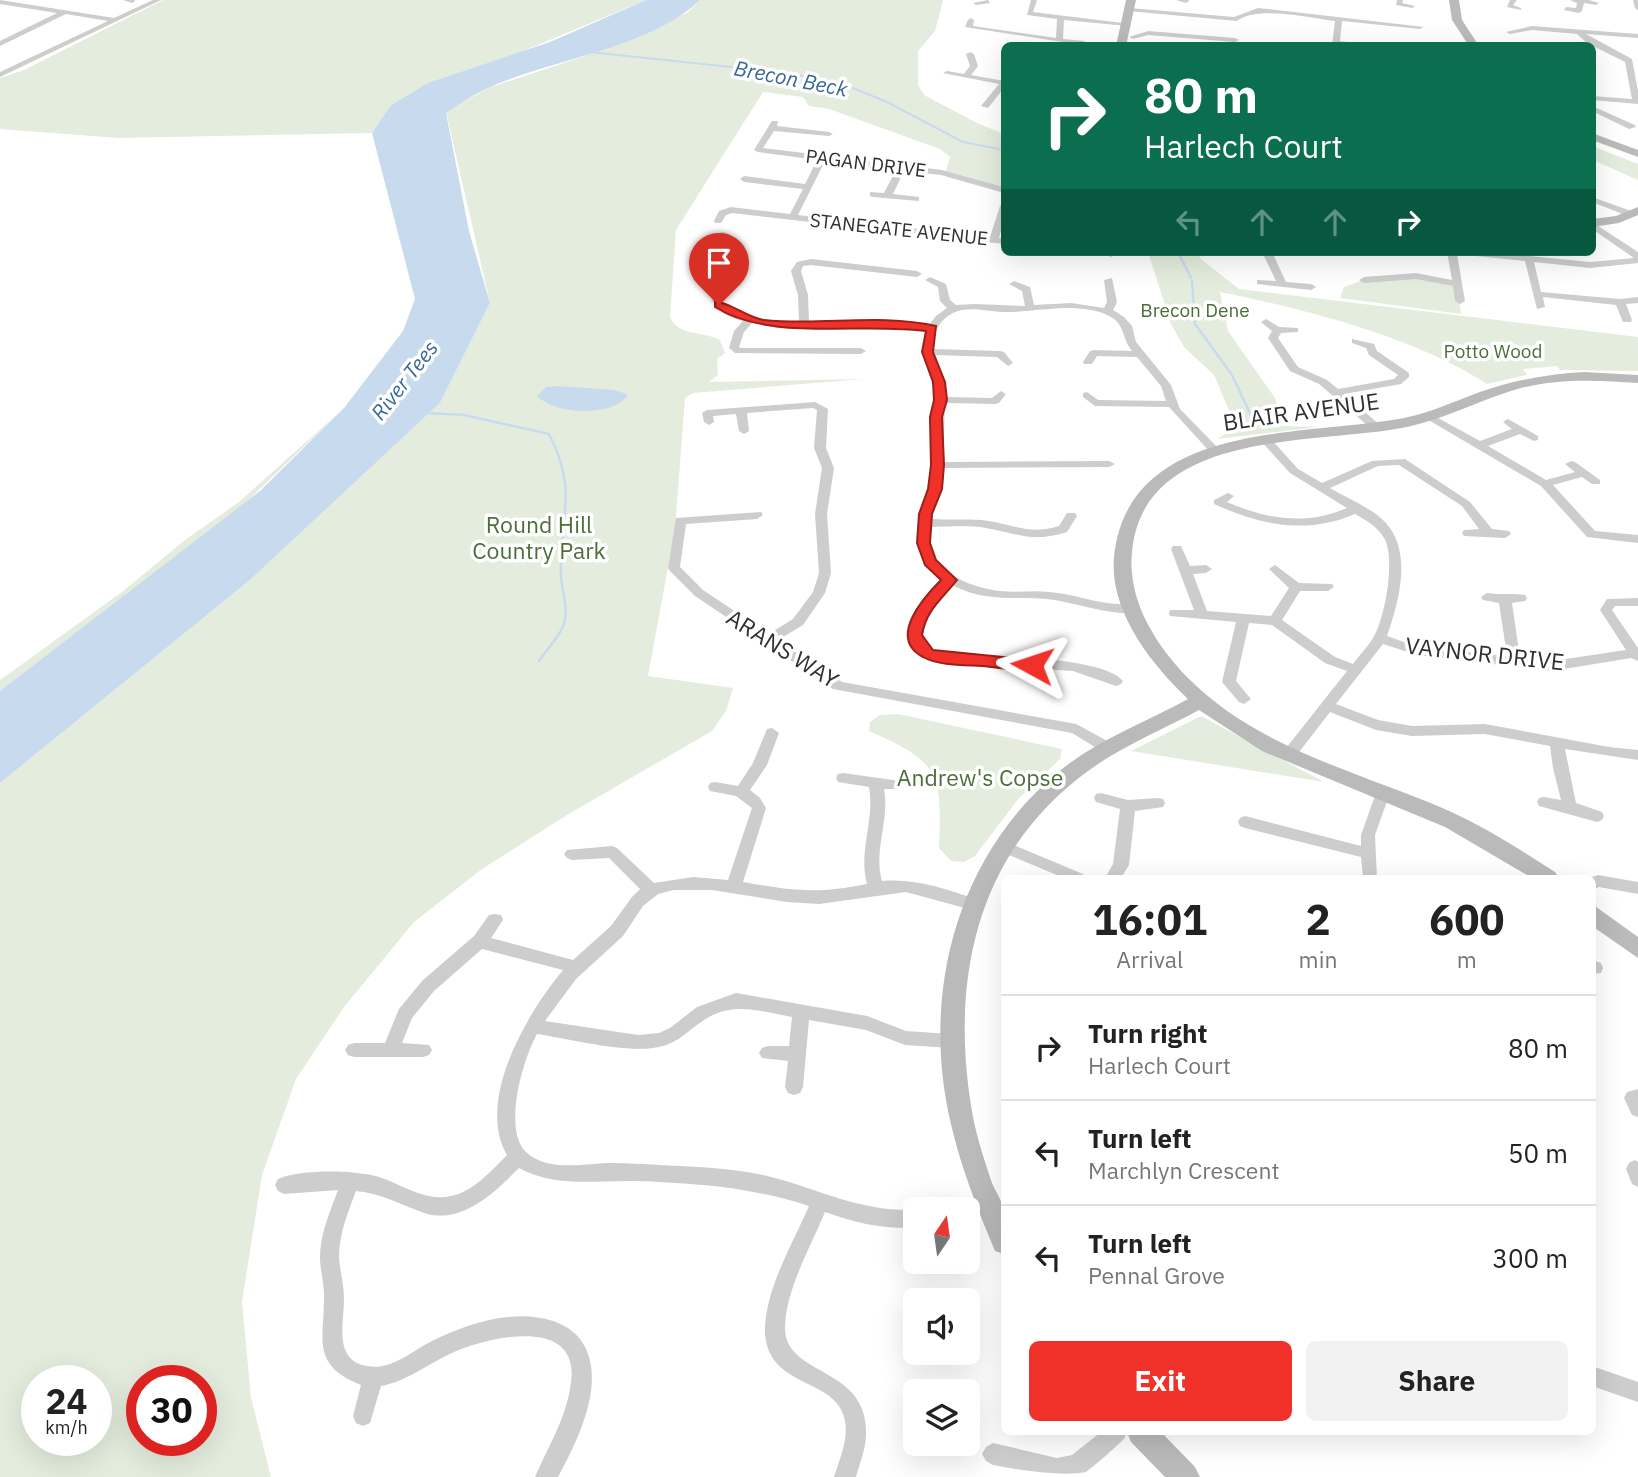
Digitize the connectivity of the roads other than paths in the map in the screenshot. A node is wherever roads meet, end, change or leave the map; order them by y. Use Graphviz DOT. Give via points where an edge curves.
graph roads {
  1 [pos="58,0"];
  2 [pos="158,0"];
  3 [pos="1034,0"];
  4 [pos="1179,0"];
  5 [pos="1186,0"];
  6 [pos="1400,0"];
  7 [pos="1454,0"];
  8 [pos="1514,0"];
  9 [pos="1636,0"];
  10 [pos="1577,1"];
  11 [pos="0,2"];
  12 [pos="973,2"];
  13 [pos="988,2"];
  14 [pos="1596,3"];
  15 [pos="13,4"];
  16 [pos="1131,5"];
  17 [pos="1412,6"];
  18 [pos="41,8"];
  19 [pos="1638,8"];
  20 [pos="1519,9"];
  21 [pos="1566,9"];
  22 [pos="0,10"];
  23 [pos="1579,10"];
  24 [pos="65,11"];
  25 [pos="1594,12"];
  26 [pos="1184,15"];
  27 [pos="1061,17"];
  28 [pos="1237,19"];
  29 [pos="1339,19"];
  30 [pos="114,20"];
  31 [pos="971,20"];
  32 [pos="1126,24"];
  33 [pos="1420,27"];
  34 [pos="1138,28"];
  35 [pos="1512,29"];
  36 [pos="1577,30"];
  37 [pos="1148,33"];
  38 [pos="1638,36"];
  39 [pos="1133,37"];
  40 [pos="1056,42"];
  41 [pos="1062,42"];
  42 [pos="1122,42"];
  43 [pos="1226,42"];
  44 [pos="1235,42"];
  45 [pos="1337,42"];
  46 [pos="1471,42"];
  47 [pos="1590,42"];
  48 [pos="0,44"];
  49 [pos="1596,47"];
  50 [pos="970,54"];
  51 [pos="1634,62"];
  52 [pos="947,73"];
  53 [pos="0,75"];
  54 [pos="966,76"];
  55 [pos="1001,83"];
  56 [pos="1001,87"];
  57 [pos="1596,98"];
  58 [pos="986,101"];
  59 [pos="1637,102"];
  60 [pos="1596,110"];
  61 [pos="1630,123"];
  62 [pos="829,134"];
  63 [pos="1596,138"];
  64 [pos="1596,138"];
  65 [pos="1638,153"];
  66 [pos="823,158"];
  67 [pos="901,169"];
  68 [pos="744,179"];
  69 [pos="809,187"];
  70 [pos="1001,189"];
  71 [pos="873,194"];
  72 [pos="887,196"];
  73 [pos="916,199"];
  74 [pos="1596,199"];
  75 [pos="716,205"];
  76 [pos="726,211"];
  77 [pos="1634,212"];
  78 [pos="793,217"];
  79 [pos="718,221"];
  80 [pos="1596,223"];
  81 [pos="1596,227"];
  82 [pos="724,234"];
  83 [pos="999,240"];
  84 [pos="1269,256"];
  85 [pos="1453,256"];
  86 [pos="1494,256"];
  87 [pos="1638,258"];
  88 [pos="1529,260"];
  89 [pos="888,271"];
  90 [pos="917,274"];
  91 [pos="733,279"];
  92 [pos="714,280"];
  93 [pos="930,280"];
  94 [pos="1364,280"];
  95 [pos="1260,282"];
  96 [pos="882,284"];
  97 [pos="1014,284"];
  98 [pos="1282,284"];
  99 [pos="1457,284"];
  100 [pos="1311,287"];
  101 [pos="1126,289"];
  102 [pos="1537,294"];
  103 [pos="1638,300"];
  104 [pos="1460,301"];
  105 [pos="1620,302"];
  106 [pos="1540,306"];
  107 [pos="954,309"];
  108 [pos="1030,309"];
  109 [pos="1107,311"];
  110 [pos="749,320"];
  111 [pos="1627,320"];
  112 [pos="1266,322"];
  113 [pos="804,323"];
  114 [pos="932,328"];
  115 [pos="1277,330"];
  116 [pos="1294,330"];
  117 [pos="830,338"];
  118 [pos="1356,341"];
  119 [pos="1382,343"];
  120 [pos="1370,346"];
  121 [pos="831,351"];
  122 [pos="860,351"];
  123 [pos="927,352"];
  124 [pos="1137,354"];
  125 [pos="1088,362"];
  126 [pos="1007,363"];
  127 [pos="1638,379"];
  128 [pos="1338,392"];
  129 [pos="1087,395"];
  130 [pos="706,399"];
  131 [pos="940,400"];
  132 [pos="999,401"];
  133 [pos="1172,404"];
  134 [pos="741,410"];
  135 [pos="1429,416"];
  136 [pos="1508,422"];
  137 [pos="1377,428"];
  138 [pos="1520,430"];
  139 [pos="744,431"];
  140 [pos="1534,438"];
  141 [pos="1267,441"];
  142 [pos="1481,445"];
  143 [pos="1214,450"];
  144 [pos="1109,464"];
  145 [pos="1571,464"];
  146 [pos="938,465"];
  147 [pos="1583,472"];
  148 [pos="1596,482"];
  149 [pos="1545,484"];
  150 [pos="1324,487"];
  151 [pos="1357,508"];
  152 [pos="1205,509"];
  153 [pos="757,515"];
  154 [pos="1071,516"];
  155 [pos="925,523"];
  156 [pos="1063,529"];
  157 [pos="1468,533"];
  158 [pos="1488,533"];
  159 [pos="1505,534"];
  160 [pos="1074,536"];
  161 [pos="1638,539"];
  162 [pos="1177,549"];
  163 [pos="1206,569"];
  164 [pos="1275,569"];
  165 [pos="1187,570"];
  166 [pos="950,580"];
  167 [pos="1296,587"];
  168 [pos="1328,587"];
  169 [pos="1487,597"];
  170 [pos="1521,598"];
  171 [pos="1505,600"];
  172 [pos="1638,602"];
  173 [pos="1131,609"];
  174 [pos="1175,613"];
  175 [pos="1202,615"];
  176 [pos="1242,617"];
  177 [pos="1275,621"];
  178 [pos="1380,638"];
  179 [pos="768,640"];
  180 [pos="1635,656"];
  181 [pos="1514,660"];
  182 [pos="1357,670"];
  183 [pos="1116,681"];
  184 [pos="1244,699"];
  185 [pos="1201,700"];
  186 [pos="1328,706"];
  187 [pos="772,733"];
  188 [pos="1558,742"];
  189 [pos="1108,748"];
  190 [pos="1638,755"];
  191 [pos="1288,756"];
  192 [pos="844,778"];
  193 [pos="876,783"];
  194 [pos="893,785"];
  195 [pos="715,787"];
  196 [pos="743,791"];
  197 [pos="1383,793"];
  198 [pos="1101,798"];
  199 [pos="1544,802"];
  200 [pos="1158,803"];
  201 [pos="1128,806"];
  202 [pos="1570,807"];
  203 [pos="1597,816"];
  204 [pos="1245,822"];
  205 [pos="1002,846"];
  206 [pos="1367,853"];
  207 [pos="572,854"];
  208 [pos="1071,875"];
  209 [pos="1115,875"];
  210 [pos="1370,875"];
  211 [pos="1543,875"];
  212 [pos="1596,882"];
  213 [pos="734,886"];
  214 [pos="876,888"];
  215 [pos="1638,888"];
  216 [pos="651,890"];
  217 [pos="972,904"];
  218 [pos="1596,916"];
  219 [pos="495,920"];
  220 [pos="480,941"];
  221 [pos="1638,949"];
  222 [pos="576,968"];
  223 [pos="801,1011"];
  224 [pos="533,1026"];
  225 [pos="950,1041"];
  226 [pos="354,1049"];
  227 [pos="391,1050"];
  228 [pos="423,1050"];
  229 [pos="768,1053"];
  230 [pos="797,1054"];
  231 [pos="794,1087"];
  232 [pos="1638,1097"];
  233 [pos="1638,1109"];
  234 [pos="518,1157"];
  235 [pos="350,1182"];
  236 [pos="284,1185"];
  237 [pos="975,1197"];
  238 [pos="819,1204"];
  239 [pos="980,1210"];
  240 [pos="903,1220"];
  241 [pos="1001,1238"];
  242 [pos="1596,1377"];
  243 [pos="373,1378"];
  244 [pos="1638,1392"];
  245 [pos="363,1416"];
  246 [pos="1113,1435"];
  247 [pos="1144,1435"];
  248 [pos="993,1454"];
  249 [pos="546,1477"];
  250 [pos="845,1477"];
  251 [pos="1185,1477"];
  1 -- 18 [label="street"];
  2 -- 30 [label="street"];
  3 -- 27 [label="street" via="1029,14"];
  4 -- 5 [label="street"];
  5 -- 26 [label="street"];
  6 -- 17 [label="street" via="1398,4"];
  7 -- 46 [label="street"];
  8 -- 20 [label="street" via="1509,6"];
  9 -- 19 [label="street"];
  10 -- 14 [label="street"];
  10 -- 23 [label="street"];
  11 -- 15 [label="street"];
  12 -- 13 [label="street"];
  15 -- 18 [label="street"];
  15 -- 22 [label="street"];
  16 -- 26 [label="street"];
  16 -- 32 [label="street"];
  18 -- 24 [label="street"];
  21 -- 23 [label="street"];
  23 -- 25 [label="street"];
  24 -- 30 [label="street"];
  24 -- 48 [label="street"];
  26 -- 28 [label="street"];
  27 -- 32 [label="street"];
  27 -- 41 [label="street"];
  28 -- 29 [label="street" via="1258,10"];
  28 -- 44 [label="street"];
  29 -- 33 [label="street"];
  29 -- 45 [label="street"];
  30 -- 53 [label="street"];
  31 -- 40 [label="street" via="969,27"];
  32 -- 42 [label="street"];
  34 -- 37 [label="street"];
  35 -- 36 [label="street"];
  36 -- 38 [label="street"];
  36 -- 47 [label="street"];
  37 -- 39 [label="street"];
  37 -- 43 [label="street"];
  49 -- 51 [label="street"];
  50 -- 54 [label="street" via="974,66"];
  51 -- 59 [label="street"];
  52 -- 54 [label="street"];
  54 -- 55 [label="street"];
  56 -- 58 [label="street"];
  57 -- 59 [label="street"];
  60 -- 61 [label="street"];
  62 -- 66 [label="street, PAGAN DRIVE" via="808,135 774,126 757,152"];
  63 -- 65 [label="street"];
  64 -- 65 [label="street"];
  66 -- 67 [label="street, PAGAN DRIVE"];
  66 -- 69 [label="street"];
  67 -- 70 [label="street, PAGAN DRIVE" via="952,175"];
  67 -- 72 [label="street"];
  68 -- 69 [label="street"];
  69 -- 78 [label="street"];
  71 -- 72 [label="street"];
  72 -- 73 [label="street"];
  74 -- 77 [label="street"];
  75 -- 76 [label="street"];
  76 -- 78 [label="street, STANEGATE AVENUE"];
  76 -- 79 [label="street"];
  77 -- 80 [label="street"];
  78 -- 83 [label="street, STANEGATE AVENUE"];
  81 -- 87 [label="street"];
  82 -- 92 [label="street" via="716,244"];
  84 -- 98 [label="street"];
  85 -- 99 [label="street"];
  86 -- 88 [label="street"];
  87 -- 88 [label="street" via="1590,265"];
  88 -- 102 [label="street"];
  89 -- 90 [label="street"];
  89 -- 96 [label="street"];
  89 -- 113 [label="street" via="800,264 796,271"];
  91 -- 92 [label="street"];
  92 -- 110 [label="street" via="719,305"];
  93 -- 107 [label="street" via="948,285 945,301"];
  94 -- 99 [label="street" via="1416,276"];
  95 -- 98 [label="street"];
  97 -- 108 [label="street" via="1032,287"];
  98 -- 100 [label="street"];
  99 -- 104 [label="street"];
  101 -- 109 [label="street" via="1110,284 1112,302"];
  102 -- 105 [label="street"];
  102 -- 106 [label="street"];
  103 -- 105 [label="street"];
  105 -- 111 [label="street"];
  107 -- 108 [label="street"];
  107 -- 114 [label="street"];
  108 -- 109 [label="street" via="1070,306"];
  109 -- 124 [label="street" via="1127,326"];
  110 -- 113 [label="street"];
  110 -- 121 [label="street" via="734,341 739,351"];
  112 -- 115 [label="street"];
  113 -- 114 [label="street"];
  114 -- 123 [label="street"];
  115 -- 116 [label="street"];
  115 -- 128 [label="street" via="1273,338 1294,369"];
  117 -- 121 [label="street"];
  118 -- 120 [label="street"];
  119 -- 120 [label="street"];
  120 -- 128 [label="street" via="1405,375 1396,382"];
  121 -- 122 [label="street"];
  123 -- 126 [label="street" via="1000,354"];
  123 -- 131 [label="street" via="939,382"];
  124 -- 125 [label="street" via="1094,353"];
  124 -- 133 [label="street" via="1166,385"];
  127 -- 135 [label="street, BLAIR AVENUE" via="1579,376 1529,381"];
  128 -- 137 [label="street"];
  129 -- 133 [label="street" via="1095,403"];
  130 -- 134 [label="street" via="708,417"];
  131 -- 132 [label="street"];
  131 -- 146 [label="street"];
  133 -- 143 [label="street" via="1183,422"];
  134 -- 139 [label="street"];
  134 -- 179 [label="street" via="815,405 823,409 820,447 828,468 821,514 825,573 819,593 798,622"];
  135 -- 137 [label="street, BLAIR AVENUE"];
  135 -- 142 [label="street"];
  136 -- 138 [label="street"];
  137 -- 141 [label="street, BLAIR AVENUE"];
  138 -- 140 [label="street"];
  138 -- 142 [label="street"];
  141 -- 143 [label="street, BLAIR AVENUE"];
  141 -- 150 [label="street" via="1294,471"];
  142 -- 149 [label="street"];
  143 -- 173 [label="street, BLAIR AVENUE" via="1159,479 1134,510 1121,556"];
  144 -- 146 [label="street" via="1085,458"];
  145 -- 147 [label="street"];
  146 -- 155 [label="street"];
  147 -- 148 [label="street"];
  147 -- 149 [label="street"];
  149 -- 161 [label="street" via="1591,534"];
  150 -- 151 [label="street"];
  150 -- 158 [label="street" via="1376,463 1401,461 1466,504"];
  151 -- 152 [label="street" via="1316,524 1250,516 1223,499"];
  151 -- 178 [label="street" via="1379,523 1392,540 1391,607"];
  153 -- 179 [label="street, ARANS WAY" via="680,521 674,568 699,593"];
  154 -- 156 [label="street"];
  155 -- 156 [label="street" via="983,524 1030,535"];
  155 -- 166 [label="street" via="927,556"];
  156 -- 160 [label="street"];
  157 -- 158 [label="street"];
  158 -- 159 [label="street"];
  162 -- 165 [label="street"];
  163 -- 165 [label="street"];
  164 -- 167 [label="street"];
  165 -- 175 [label="street"];
  166 -- 173 [label="street" via="991,594 1053,596 1107,610"];
  166 -- 183 [label="street" via="917,620 915,635 928,654 1009,664 1101,666"];
  167 -- 168 [label="street"];
  167 -- 177 [label="street"];
  169 -- 171 [label="street"];
  170 -- 171 [label="street"];
  171 -- 181 [label="street"];
  172 -- 180 [label="street" via="1611,602 1606,610"];
  173 -- 185 [label="street, BLAIR AVENUE" via="1158,656"];
  174 -- 175 [label="street"];
  175 -- 176 [label="street"];
  176 -- 177 [label="street"];
  176 -- 184 [label="street" via="1235,671 1222,681"];
  177 -- 182 [label="street" via="1330,660"];
  178 -- 181 [label="street, VAYNOR DRIVE" via="1417,651"];
  178 -- 182 [label="street"];
  179 -- 189 [label="street, ARANS WAY" via="838,686 1076,729"];
  180 -- 181 [label="street, VAYNOR DRIVE" via="1571,664"];
  182 -- 186 [label="street"];
  185 -- 189 [label="street"];
  185 -- 191 [label="street, BLAIR AVENUE"];
  186 -- 188 [label="street" via="1376,725 1412,731 1485,729"];
  186 -- 191 [label="street"];
  187 -- 196 [label="street" via="760,765"];
  188 -- 190 [label="street"];
  188 -- 202 [label="street"];
  189 -- 205 [label="street" via="1051,791"];
  191 -- 197 [label="street, BLAIR AVENUE"];
  192 -- 193 [label="street"];
  193 -- 194 [label="street"];
  193 -- 214 [label="street" via="880,809 869,868"];
  195 -- 196 [label="street"];
  196 -- 213 [label="street" via="759,808"];
  197 -- 206 [label="street" via="1368,835"];
  197 -- 211 [label="street, BLAIR AVENUE" via="1477,834"];
  198 -- 201 [label="street"];
  199 -- 202 [label="street"];
  200 -- 201 [label="street"];
  201 -- 209 [label="street" via="1121,865"];
  202 -- 203 [label="street"];
  204 -- 206 [label="street"];
  205 -- 208 [label="street"];
  205 -- 217 [label="street"];
  206 -- 210 [label="street"];
  207 -- 216 [label="street" via="612,852"];
  212 -- 215 [label="street"];
  213 -- 214 [label="street" via="823,898"];
  213 -- 216 [label="street" via="676,883"];
  214 -- 217 [label="street" via="907,886"];
  216 -- 222 [label="street" via="626,915 618,931"];
  217 -- 225 [label="street" via="955,968"];
  218 -- 221 [label="street"];
  219 -- 220 [label="street"];
  220 -- 222 [label="street" via="500,950 553,957"];
  220 -- 227 [label="street" via="428,986 405,1014"];
  222 -- 224 [label="street"];
  223 -- 224 [label="street" via="736,1000 703,1012 660,1040 638,1042"];
  223 -- 225 [label="street" via="867,1023 905,1038"];
  223 -- 230 [label="street"];
  224 -- 234 [label="street" via="522,1050 506,1115"];
  225 -- 237 [label="street"];
  226 -- 227 [label="street"];
  227 -- 228 [label="street"];
  229 -- 230 [label="street"];
  230 -- 231 [label="street"];
  232 -- 233 [label="street" via="1633,1098"];
  234 -- 235 [label="street" via="482,1189 443,1206"];
  234 -- 238 [label="street" via="554,1172 618,1171 750,1181"];
  235 -- 236 [label="street"];
  235 -- 243 [label="street" via="330,1253 335,1297 332,1342 338,1358 353,1372"];
  238 -- 240 [label="street" via="866,1217"];
  238 -- 250 [label="street" via="775,1328 786,1362 839,1390 850,1404 856,1429"];
  239 -- 241 [label="street"];
  242 -- 244 [label="street"];
  243 -- 245 [label="street"];
  243 -- 249 [label="street" via="392,1374 443,1347 508,1328 529,1326 565,1336 577,1349 582,1388"];
  246 -- 248 [label="street" via="1077,1465 1058,1469"];
  247 -- 251 [label="street"];
}
